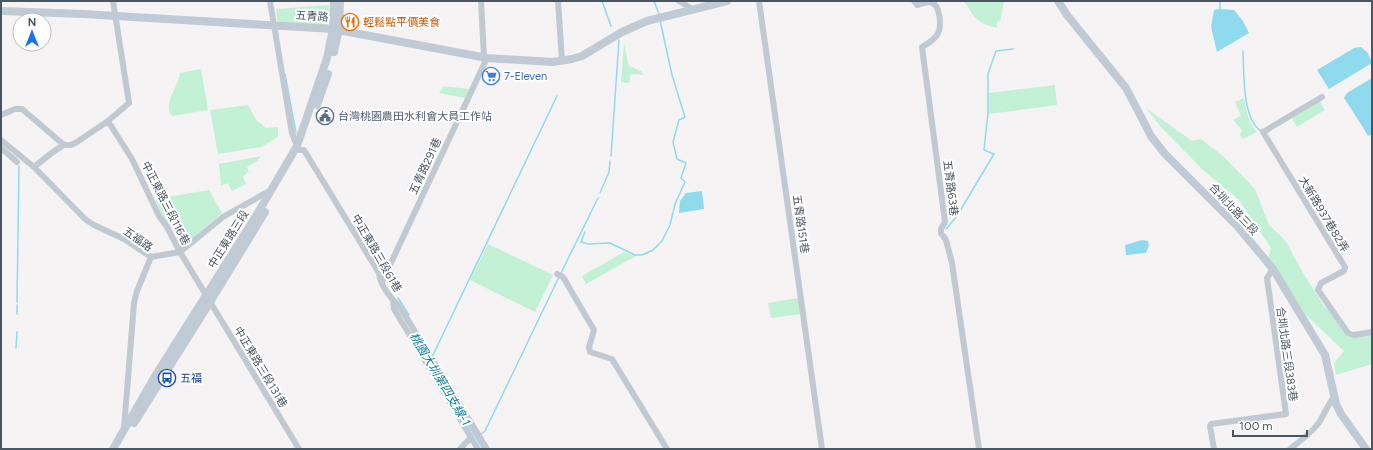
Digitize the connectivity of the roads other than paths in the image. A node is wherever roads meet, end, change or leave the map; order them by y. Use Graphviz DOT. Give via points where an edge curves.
graph roads {
  1 [pos="113,1"];
  2 [pos="270,1"];
  3 [pos="334,1"];
  4 [pos="340,1"];
  5 [pos="481,1"];
  6 [pos="558,1"];
  7 [pos="679,1"];
  8 [pos="727,1"];
  9 [pos="759,1"];
  10 [pos="914,1"];
  11 [pos="1058,1"];
  12 [pos="1,11"];
  13 [pos="690,11"];
  14 [pos="115,17"];
  15 [pos="272,24"];
  16 [pos="336,29"];
  17 [pos="485,58"];
  18 [pos="562,61"];
  19 [pos="1322,97"];
  20 [pos="1,115"];
  21 [pos="108,121"];
  22 [pos="1,140"];
  23 [pos="64,144"];
  24 [pos="1,148"];
  25 [pos="298,148"];
  26 [pos="17,162"];
  27 [pos="34,167"];
  28 [pos="272,189"];
  29 [pos="180,252"];
  30 [pos="151,257"];
  31 [pos="1272,269"];
  32 [pos="557,274"];
  33 [pos="382,282"];
  34 [pos="208,299"];
  35 [pos="393,301"];
  36 [pos="1372,332"];
  37 [pos="1334,396"];
  38 [pos="124,430"];
  39 [pos="471,437"];
  40 [pos="113,449"];
  41 [pos="120,449"];
  42 [pos="299,449"];
  43 [pos="460,449"];
  44 [pos="478,449"];
  45 [pos="487,449"];
  46 [pos="667,449"];
  47 [pos="822,449"];
  48 [pos="979,449"];
  49 [pos="1214,449"];
  50 [pos="1290,449"];
  51 [pos="1366,449"];
  1 -- 14 [label="street"];
  2 -- 15 [label="street"];
  3 -- 16 [label="street"];
  4 -- 16 [label="street"];
  5 -- 17 [label="street"];
  6 -- 18 [label="street"];
  7 -- 13 [label="street" via="689,7"];
  8 -- 13 [label="street, 五青路"];
  9 -- 47 [label="street, 五青路151巷"];
  10 -- 48 [label="street, 五青路63巷" via="918,5 932,3 940,17 937,35 922,47 946,222 941,229 952,263"];
  11 -- 31 [label="street, 合圳北路三段" via="1126,88 1151,136 1165,154 1238,227"];
  12 -- 14 [label="street, 五青路"];
  13 -- 18 [label="street, 五青路" via="647,21 622,32 582,56"];
  14 -- 15 [label="street, 五青路"];
  14 -- 21 [label="street" via="130,103"];
  15 -- 16 [label="street, 五青路"];
  15 -- 25 [label="street" via="292,133"];
  16 -- 17 [label="street, 五青路"];
  16 -- 25 [label="street, 中正東路三段"];
  17 -- 18 [label="street, 五青路"];
  17 -- 33 [label="street, 五青路291巷"];
  19 -- 36 [label="street, 大新路937巷82弄" via="1263,132 1345,267 1321,283 1318,290 1348,333 1354,335"];
  20 -- 23 [label="street" via="22,109"];
  21 -- 23 [label="street" via="77,142 71,145"];
  21 -- 29 [label="street, 中正東路三段116巷" via="132,159 159,216"];
  22 -- 27 [label="street, 五福路"];
  23 -- 27 [label="street"];
  24 -- 26 [label="street"];
  25 -- 28 [label="street, 中正東路三段"];
  25 -- 33 [label="street, 中正東路三段61巷" via="304,150"];
  25 -- 34 [label="street, 中正東路三段" via="256,227"];
  27 -- 30 [label="street, 五福路" via="86,220 124,239"];
  28 -- 29 [label="street" via="223,217"];
  28 -- 34 [label="street, 中正東路三段"];
  29 -- 30 [label="street"];
  29 -- 34 [label="street, 中正東路三段116巷"];
  30 -- 38 [label="street, 五福路" via="134,303"];
  31 -- 37 [label="street, 合圳北路三段" via="1325,355"];
  31 -- 49 [label="street, 合圳北路三段383巷" via="1267,278 1286,414 1211,424"];
  32 -- 46 [label="street" via="563,277 594,330 590,352 612,359"];
  33 -- 35 [label="street, 中正東路三段61巷"];
  34 -- 38 [label="street, 中正東路三段" via="154,378"];
  34 -- 41 [label="street, 中正東路三段"];
  34 -- 42 [label="street, 中正東路三段131巷"];
  35 -- 39 [label="street" via="394,309"];
  35 -- 45 [label="street, 中正東路三段61巷" via="400,307"];
  37 -- 50 [label="street" via="1319,422"];
  37 -- 51 [label="street, 合圳北路三段" via="1341,414"];
  38 -- 40 [label="street, 中正東路三段"];
  39 -- 43 [label="street"];
  39 -- 44 [label="street"];
}
